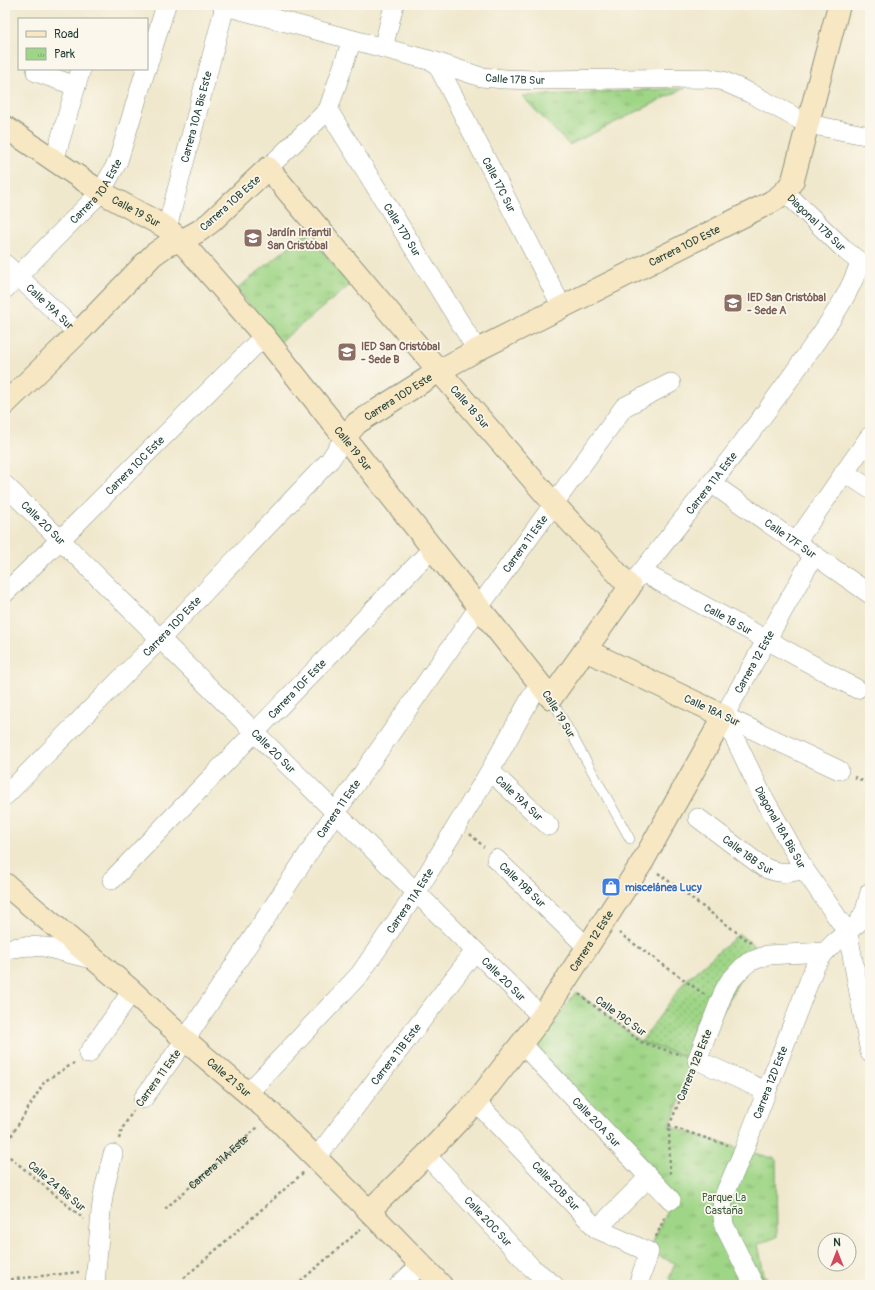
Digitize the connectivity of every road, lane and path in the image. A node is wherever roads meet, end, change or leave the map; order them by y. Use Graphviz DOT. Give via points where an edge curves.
graph roads {
  1 [pos="166,5"];
  2 [pos="224,5"];
  3 [pos="394,5"];
  4 [pos="839,5"];
  5 [pos="352,40"];
  6 [pos="383,48"];
  7 [pos="436,62"];
  8 [pos="148,65"];
  9 [pos="146,70"];
  10 [pos="36,72"];
  11 [pos="79,77"];
  12 [pos="328,110"];
  13 [pos="808,124"];
  14 [pos="5,128"];
  15 [pos="870,136"];
  16 [pos="54,161"];
  17 [pos="268,168"];
  18 [pos="101,192"];
  19 [pos="785,192"];
  20 [pos="174,234"];
  21 [pos="865,263"];
  22 [pos="9,276"];
  23 [pos="562,307"];
  24 [pos="78,333"];
  25 [pos="264,336"];
  26 [pos="477,350"];
  27 [pos="439,371"];
  28 [pos="670,383"];
  29 [pos="5,404"];
  30 [pos="870,436"];
  31 [pos="345,438"];
  32 [pos="844,472"];
  33 [pos="711,483"];
  34 [pos="5,485"];
  35 [pos="870,489"];
  36 [pos="554,504"];
  37 [pos="60,540"];
  38 [pos="796,542"];
  39 [pos="432,549"];
  40 [pos="814,555"];
  41 [pos="636,579"];
  42 [pos="5,593"];
  43 [pos="870,594"];
  44 [pos="479,607"];
  45 [pos="160,640"];
  46 [pos="766,640"];
  47 [pos="585,650"];
  48 [pos="857,689"];
  49 [pos="545,690"];
  50 [pos="724,716"];
  51 [pos="254,733"];
  52 [pos="839,770"];
  53 [pos="490,771"];
  54 [pos="5,796"];
  55 [pos="335,813"];
  56 [pos="698,818"];
  57 [pos="458,822"];
  58 [pos="549,826"];
  59 [pos="630,839"];
  60 [pos="496,859"];
  61 [pos="643,861"];
  62 [pos="804,869"];
  63 [pos="112,880"];
  64 [pos="5,884"];
  65 [pos="870,892"];
  66 [pos="416,893"];
  67 [pos="604,922"];
  68 [pos="848,933"];
  69 [pos="587,947"];
  70 [pos="5,949"];
  71 [pos="475,951"];
  72 [pos="825,952"];
  73 [pos="767,955"];
  74 [pos="96,960"];
  75 [pos="564,983"];
  76 [pos="132,991"];
  77 [pos="719,1005"];
  78 [pos="542,1017"];
  79 [pos="186,1040"];
  80 [pos="522,1044"];
  81 [pos="870,1053"];
  82 [pos="88,1054"];
  83 [pos="697,1060"];
  84 [pos="766,1091"];
  85 [pos="248,1093"];
  86 [pos="143,1099"];
  87 [pos="476,1102"];
  88 [pos="272,1114"];
  89 [pos="669,1126"];
  90 [pos="5,1146"];
  91 [pos="744,1150"];
  92 [pos="5,1153"];
  93 [pos="113,1154"];
  94 [pos="426,1155"];
  95 [pos="317,1159"];
  96 [pos="649,1177"];
  97 [pos="671,1200"];
  98 [pos="165,1209"];
  99 [pos="372,1214"];
  100 [pos="598,1228"];
  101 [pos="99,1232"];
  102 [pos="649,1252"];
  103 [pos="421,1265"];
  104 [pos="96,1278"];
  105 [pos="184,1278"];
  106 [pos="5,1280"];
  107 [pos="296,1285"];
  108 [pos="400,1285"];
  109 [pos="440,1285"];
  110 [pos="554,1285"];
  111 [pos="638,1285"];
  112 [pos="754,1285"];
  1 -- 8 [label="street, Carrera 10A Este"];
  2 -- 5 [label="street, Calle 17B Sur"];
  2 -- 20 [label="street, Carrera 10A Bis Este"];
  3 -- 6 [label="street"];
  4 -- 13 [label="street, Carrera 10D Este"];
  5 -- 6 [label="street, Calle 17B Sur"];
  5 -- 12 [label="street, Carrera 10B Este"];
  6 -- 7 [label="street, Calle 17B Sur"];
  7 -- 13 [label="street, Calle 17B Sur" via="481,76 505,79 708,78 750,93"];
  7 -- 23 [label="street, Calle 17C Sur"];
  9 -- 18 [label="street, Carrera 10A Este" via="118,161"];
  10 -- 11 [label="street"];
  11 -- 16 [label="street"];
  12 -- 17 [label="street, Carrera 10B Este"];
  12 -- 26 [label="street, Calle 17D Sur"];
  13 -- 15 [label="street, Calle 17B Sur"];
  13 -- 19 [label="street, Carrera 10D Este" via="793,180"];
  14 -- 16 [label="street, Calle 19 Sur"];
  16 -- 18 [label="street, Calle 19 Sur"];
  17 -- 20 [label="street, Carrera 10B Este" via="199,231"];
  17 -- 27 [label="street, Calle 18 Sur"];
  18 -- 20 [label="street, Calle 19 Sur"];
  18 -- 22 [label="street, Carrera 10A Este"];
  19 -- 21 [label="street, Diagonal 17B Sur" via="846,251"];
  19 -- 23 [label="street, Carrera 10D Este" via="771,202"];
  20 -- 24 [label="street, Carrera 10B Este" via="167,245 153,255"];
  20 -- 25 [label="street, Calle 19 Sur"];
  21 -- 33 [label="street, Carrera 11A Este" via="836,311 774,402"];
  22 -- 24 [label="street, Calle 19A Sur"];
  23 -- 26 [label="street, Carrera 10D Este"];
  24 -- 29 [label="street, Carrera 10B Este"];
  25 -- 31 [label="street, Calle 19 Sur"];
  25 -- 37 [label="street, Carrera 10C Este"];
  26 -- 27 [label="street, Carrera 10D Este"];
  27 -- 31 [label="street, Carrera 10D Este" via="356,423"];
  27 -- 36 [label="street, Calle 18 Sur"];
  28 -- 36 [label="street, Carrera 11 Este" via="624,407"];
  30 -- 32 [label="street"];
  31 -- 39 [label="street, Calle 19 Sur"];
  31 -- 45 [label="street, Carrera 10D Este" via="330,460"];
  32 -- 35 [label="street"];
  32 -- 38 [label="street"];
  33 -- 38 [label="street, Calle 17F Sur"];
  33 -- 41 [label="street, Carrera 11A Este"];
  34 -- 37 [label="street, Calle 20 Sur"];
  36 -- 41 [label="street, Calle 18 Sur"];
  36 -- 44 [label="street, Carrera 11 Este"];
  37 -- 42 [label="street, Carrera 10C Este"];
  37 -- 45 [label="street, Calle 20 Sur"];
  38 -- 40 [label="street, Calle 17F Sur"];
  39 -- 44 [label="street, Calle 19 Sur"];
  39 -- 51 [label="street, Carrera 10F Este"];
  40 -- 43 [label="street, Calle 17F Sur"];
  40 -- 46 [label="street, Carrera 12 Este"];
  41 -- 46 [label="street, Calle 18 Sur"];
  41 -- 47 [label="street, Carrera 11A Este"];
  44 -- 49 [label="street, Calle 19 Sur"];
  44 -- 55 [label="street, Carrera 11 Este"];
  45 -- 51 [label="street, Calle 20 Sur"];
  45 -- 54 [label="street, Carrera 10D Este"];
  46 -- 48 [label="street, Calle 18 Sur"];
  46 -- 50 [label="street, Carrera 12 Este"];
  47 -- 49 [label="street, Carrera 11A Este"];
  47 -- 50 [label="street, Calle 18A Sur"];
  49 -- 53 [label="street, Carrera 11A Este"];
  49 -- 59 [label="lane, Calle 19 Sur"];
  50 -- 52 [label="street, Calle 18A Sur"];
  50 -- 61 [label="street, Carrera 12 Este"];
  50 -- 62 [label="street, Diagonal 18A Bis Sur" via="761,793"];
  51 -- 55 [label="street, Calle 20 Sur"];
  51 -- 63 [label="street, Carrera 10F Este"];
  53 -- 57 [label="street, Carrera 11A Este"];
  53 -- 58 [label="street, Calle 19A Sur"];
  55 -- 66 [label="street, Calle 20 Sur"];
  55 -- 79 [label="street, Carrera 11 Este"];
  56 -- 62 [label="street, Calle 18B Sur" via="763,867 784,873"];
  57 -- 60 [label="path, Calle 19B Sur"];
  57 -- 66 [label="street, Carrera 11A Este"];
  60 -- 69 [label="street, Calle 19B Sur"];
  61 -- 67 [label="street, Carrera 12 Este"];
  61 -- 73 [label="path"];
  62 -- 68 [label="street, Diagonal 18A Bis Sur"];
  64 -- 74 [label="street, Calle 21 Sur"];
  65 -- 68 [label="street, Carrera 12D Este" via="865,911"];
  66 -- 71 [label="street, Calle 20 Sur"];
  66 -- 85 [label="street, Carrera 11A Este" via="360,974"];
  67 -- 69 [label="street, Carrera 12 Este"];
  67 -- 77 [label="path"];
  68 -- 72 [label="street, Carrera 12D Este"];
  68 -- 81 [label="street"];
  69 -- 75 [label="street, Carrera 12 Este"];
  70 -- 74 [label="street" via="45,947"];
  71 -- 78 [label="street, Calle 20 Sur"];
  71 -- 95 [label="street, Carrera 11B Este"];
  72 -- 73 [label="street, Carrera 12B Este"];
  72 -- 84 [label="street, Carrera 12D Este" via="815,966"];
  73 -- 77 [label="street, Carrera 12B Este" via="749,962 735,975 726,986"];
  74 -- 76 [label="street, Calle 21 Sur"];
  75 -- 78 [label="street, Carrera 12 Este"];
  75 -- 83 [label="path, Calle 19C Sur" via="641,1042"];
  76 -- 79 [label="street, Calle 21 Sur"];
  76 -- 82 [label="street"];
  77 -- 83 [label="street, Carrera 12B Este"];
  78 -- 80 [label="street, Carrera 12 Este"];
  79 -- 85 [label="street, Calle 21 Sur"];
  79 -- 86 [label="street, Carrera 11 Este"];
  80 -- 87 [label="street, Carrera 12 Este"];
  80 -- 96 [label="street, Calle 20A Sur"];
  82 -- 90 [label="path" via="45,1081"];
  83 -- 84 [label="street"];
  83 -- 89 [label="path, Carrera 12B Este"];
  84 -- 91 [label="street, Carrera 12D Este"];
  85 -- 88 [label="street, Calle 21 Sur"];
  86 -- 93 [label="path, Carrera 11 Este" via="130,1114"];
  87 -- 94 [label="street, Carrera 12 Este"];
  87 -- 100 [label="street, Calle 20B Sur"];
  88 -- 95 [label="street, Calle 21 Sur"];
  88 -- 98 [label="path, Carrera 11A Este"];
  89 -- 91 [label="path"];
  89 -- 97 [label="path, Carrera 12B Este"];
  91 -- 112 [label="street, Carrera 12D Este" via="726,1191 722,1208 728,1234"];
  92 -- 101 [label="path, Calle 24 Bis Sur"];
  93 -- 101 [label="street" via="104,1190"];
  94 -- 99 [label="street, Carrera 12 Este"];
  94 -- 110 [label="street, Calle 20C Sur" via="532,1268"];
  95 -- 99 [label="street, Calle 21 Sur"];
  95 -- 105 [label="path"];
  96 -- 97 [label="street, Calle 20A Sur"];
  96 -- 100 [label="street"];
  97 -- 102 [label="path, Carrera 12B Este"];
  99 -- 103 [label="street, Calle 21 Sur"];
  99 -- 107 [label="path"];
  100 -- 102 [label="street, Calle 20B Sur"];
  101 -- 104 [label="street"];
  102 -- 111 [label="street"];
  103 -- 108 [label="street"];
  103 -- 109 [label="street, Calle 21 Sur"];
  104 -- 106 [label="path"];
}
